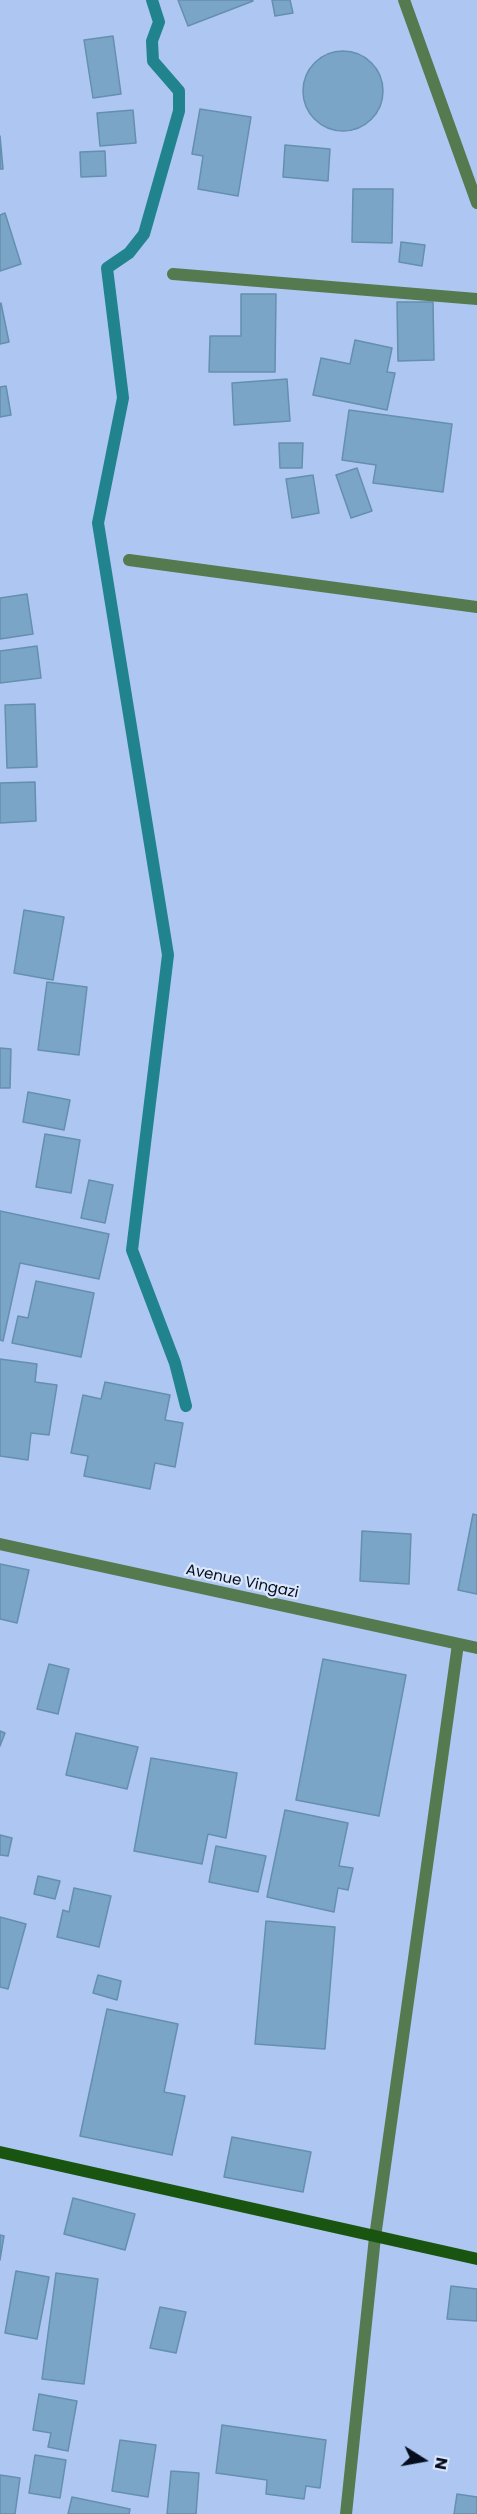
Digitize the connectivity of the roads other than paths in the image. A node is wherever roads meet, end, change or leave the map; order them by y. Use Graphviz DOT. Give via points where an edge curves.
graph roads {
  1 [pos="404,0"];
  2 [pos="477,203"];
  3 [pos="173,274"];
  4 [pos="477,299"];
  5 [pos="129,560"];
  6 [pos="477,607"];
  7 [pos="0,1544"];
  8 [pos="458,1644"];
  9 [pos="477,1648"];
  10 [pos="0,2152"];
  11 [pos="375,2237"];
  12 [pos="477,2259"];
  13 [pos="346,2514"];
  1 -- 2 [label="street"];
  3 -- 4 [label="street"];
  5 -- 6 [label="street"];
  7 -- 8 [label="street, Avenue Vingazi"];
  8 -- 9 [label="street, Avenue Vingazi"];
  8 -- 11 [label="street"];
  10 -- 11 [label="street"];
  11 -- 12 [label="street"];
  11 -- 13 [label="street"];
}
